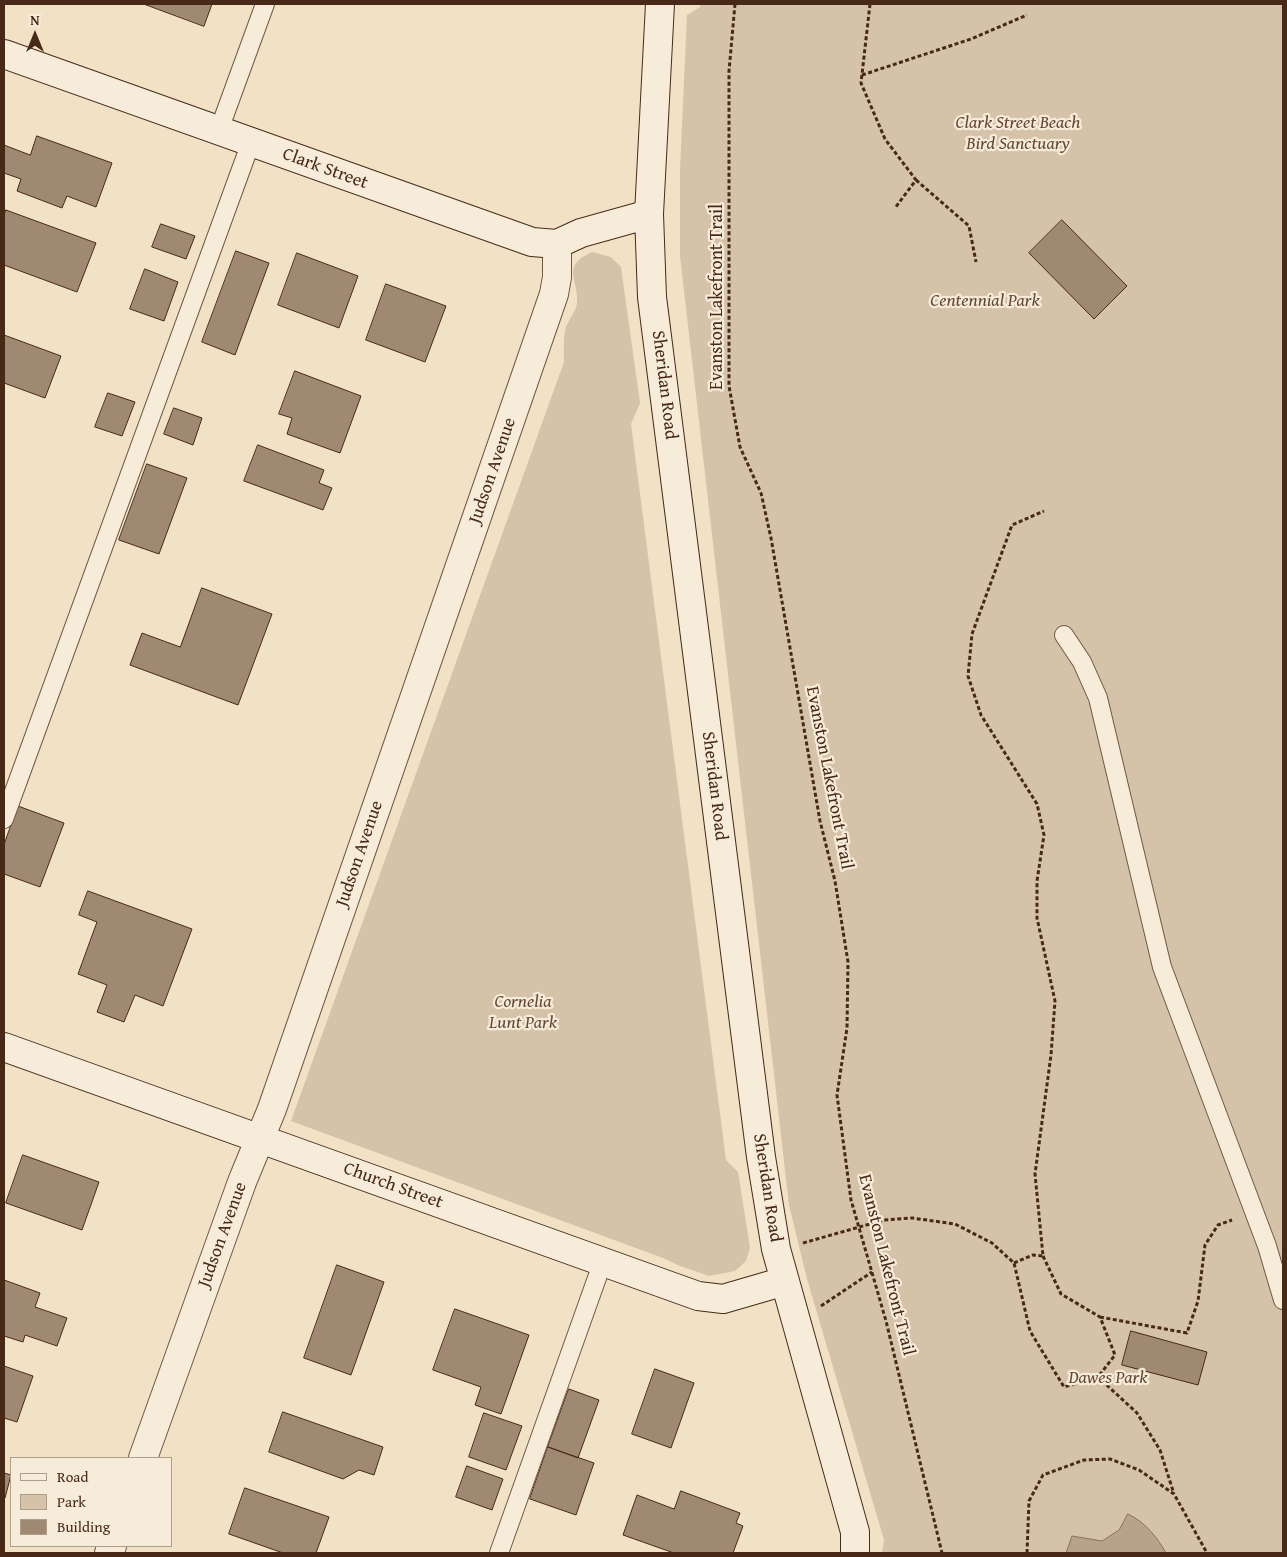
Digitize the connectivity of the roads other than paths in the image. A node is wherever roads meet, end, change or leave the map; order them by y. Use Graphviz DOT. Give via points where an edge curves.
graph roads {
  1 [pos="264,4"];
  2 [pos="660,4"];
  3 [pos="4,54"];
  4 [pos="219,130"];
  5 [pos="251,142"];
  6 [pos="649,214"];
  7 [pos="557,244"];
  8 [pos="1064,635"];
  9 [pos="4,819"];
  10 [pos="4,1047"];
  11 [pos="260,1137"];
  12 [pos="603,1261"];
  13 [pos="785,1281"];
  14 [pos="1283,1300"];
  15 [pos="143,1457"];
  16 [pos="860,1546"];
  17 [pos="498,1553"];
  1 -- 4 [label="lane"];
  2 -- 6 [label="street, Sheridan Road"];
  3 -- 4 [label="street, Clark Street"];
  4 -- 5 [label="street, Clark Street"];
  5 -- 7 [label="street, Clark Street" via="532,242"];
  5 -- 9 [label="lane"];
  6 -- 7 [label="street, Clark Street" via="581,233"];
  6 -- 13 [label="street, Sheridan Road" via="652,297 752,1086 776,1249"];
  7 -- 11 [label="street, Judson Avenue" via="554,294"];
  8 -- 14 [label="lane" via="1082,662 1098,698 1162,967 1254,1211"];
  10 -- 11 [label="street, Church Street"];
  11 -- 12 [label="street, Church Street"];
  11 -- 15 [label="street, Judson Avenue"];
  12 -- 13 [label="street, Church Street" via="698,1296 724,1299"];
  12 -- 17 [label="lane"];
  13 -- 16 [label="street, Sheridan Road"];
}
